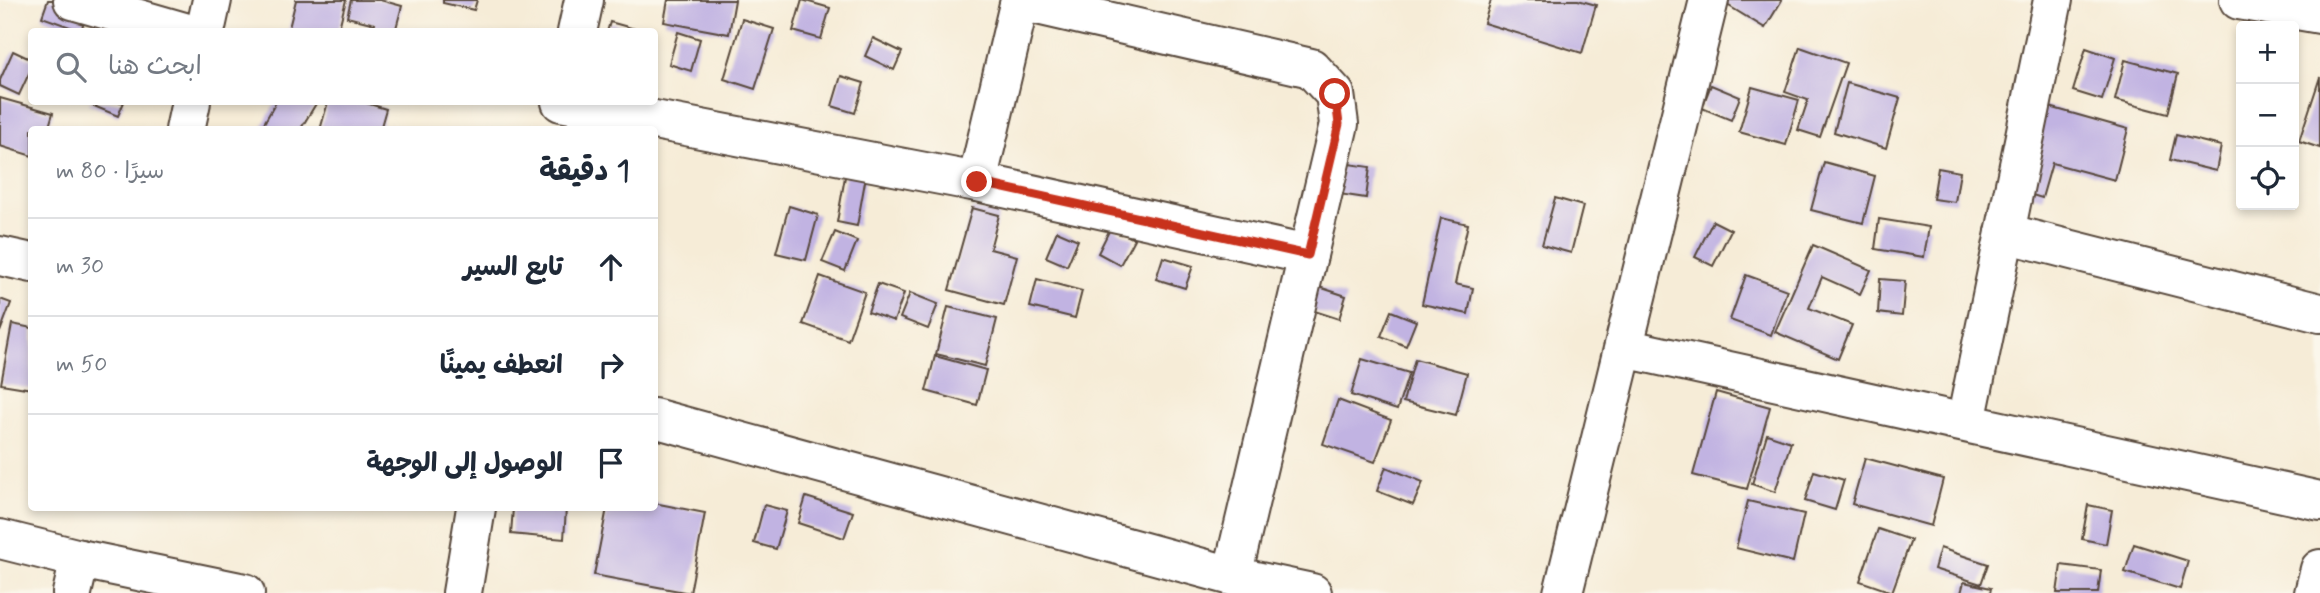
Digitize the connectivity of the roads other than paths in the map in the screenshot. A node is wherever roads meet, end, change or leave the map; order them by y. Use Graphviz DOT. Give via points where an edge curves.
graph roads {
  1 [pos="73,0"];
  2 [pos="212,0"];
  3 [pos="584,0"];
  4 [pos="1709,0"];
  5 [pos="2053,0"];
  6 [pos="2239,0"];
  7 [pos="1020,1"];
  8 [pos="2320,14"];
  9 [pos="170,28"];
  10 [pos="206,28"];
  11 [pos="578,28"];
  12 [pos="190,105"];
  13 [pos="560,105"];
  14 [pos="577,105"];
  15 [pos="187,126"];
  16 [pos="555,126"];
  17 [pos="977,182"];
  18 [pos="2005,233"];
  19 [pos="1308,255"];
  20 [pos="0,256"];
  21 [pos="28,262"];
  22 [pos="2320,313"];
  23 [pos="1623,348"];
  24 [pos="658,419"];
  25 [pos="1966,422"];
  26 [pos="2320,500"];
  27 [pos="476,511"];
  28 [pos="0,539"];
  29 [pos="2320,569"];
  30 [pos="76,576"];
  31 [pos="1232,576"];
  32 [pos="245,593"];
  33 [pos="462,593"];
  34 [pos="1312,593"];
  35 [pos="1563,593"];
  36 [pos="2314,593"];
  1 -- 9 [label="street"];
  2 -- 10 [label="street"];
  3 -- 11 [label="street"];
  4 -- 23 [label="street"];
  5 -- 18 [label="street"];
  6 -- 8 [label="street"];
  7 -- 17 [label="street"];
  7 -- 19 [label="street" via="1311,68 1335,94 1339,124"];
  12 -- 15 [label="street"];
  13 -- 16 [label="street"];
  14 -- 17 [label="street"];
  17 -- 19 [label="street"];
  18 -- 22 [label="street"];
  18 -- 25 [label="street"];
  19 -- 31 [label="street"];
  20 -- 21 [label="street"];
  23 -- 25 [label="street"];
  23 -- 35 [label="street"];
  24 -- 31 [label="street"];
  25 -- 26 [label="street"];
  27 -- 33 [label="street"];
  28 -- 30 [label="street"];
  29 -- 36 [label="street"];
  30 -- 32 [label="street"];
  31 -- 34 [label="street"];
}
